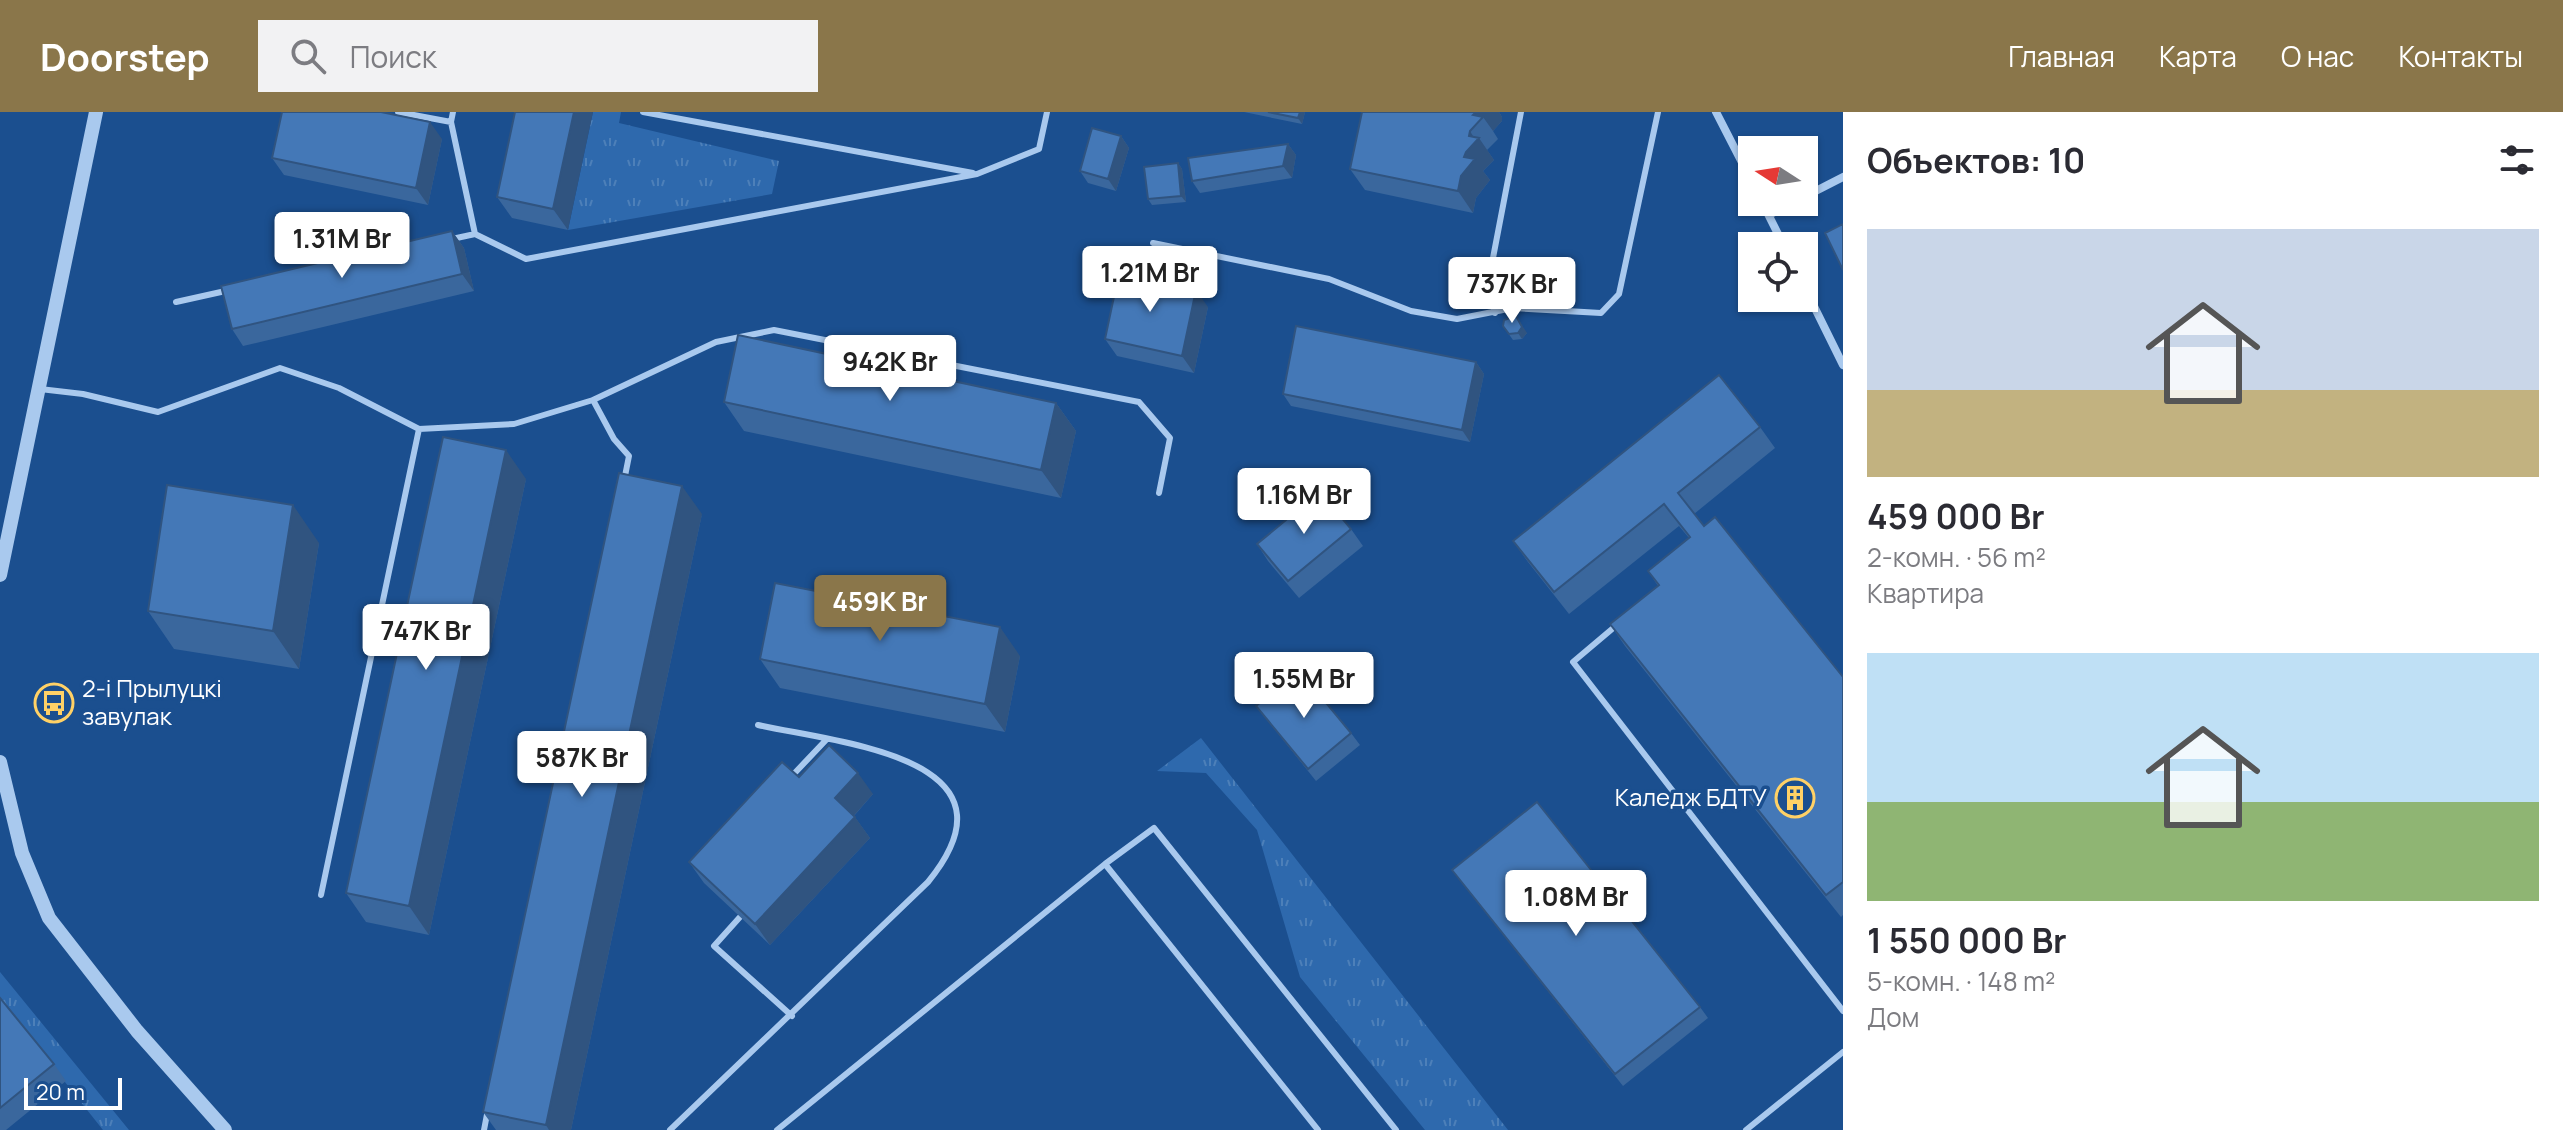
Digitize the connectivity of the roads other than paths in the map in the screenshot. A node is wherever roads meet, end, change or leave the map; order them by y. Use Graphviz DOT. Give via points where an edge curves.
graph roads {
  1 [pos="96,112"];
  2 [pos="398,112"];
  3 [pos="453,112"];
  4 [pos="643,112"];
  5 [pos="1047,112"];
  6 [pos="1521,112"];
  7 [pos="1658,112"];
  8 [pos="1716,112"];
  9 [pos="451,122"];
  10 [pos="1738,155"];
  11 [pos="977,174"];
  12 [pos="1843,177"];
  13 [pos="1818,190"];
  14 [pos="475,234"];
  15 [pos="445,241"];
  16 [pos="1153,243"];
  17 [pos="235,289"];
  18 [pos="176,302"];
  19 [pos="1817,312"];
  20 [pos="1495,313"];
  21 [pos="1843,365"];
  22 [pos="37,389"];
  23 [pos="593,400"];
  24 [pos="419,429"];
  25 [pos="623,487"];
  26 [pos="1159,493"];
  27 [pos="0,575"];
  28 [pos="1621,622"];
  29 [pos="758,725"];
  30 [pos="826,740"];
  31 [pos="0,762"];
  32 [pos="783,786"];
  33 [pos="1105,864"];
  34 [pos="321,895"];
  35 [pos="740,917"];
  36 [pos="1843,1011"];
  37 [pos="792,1016"];
  38 [pos="1843,1052"];
  39 [pos="490,1099"];
  40 [pos="225,1130"];
  41 [pos="484,1130"];
  42 [pos="670,1130"];
  43 [pos="777,1130"];
  44 [pos="1318,1130"];
  45 [pos="1396,1130"];
  46 [pos="1746,1130"];
  1 -- 22 [label="street"];
  2 -- 9 [label="lane"];
  3 -- 9 [label="lane"];
  4 -- 11 [label="lane"];
  5 -- 11 [label="lane" via="1039,149"];
  6 -- 20 [label="lane" via="1488,284"];
  7 -- 20 [label="lane" via="1619,294 1601,313 1540,308"];
  8 -- 10 [label="street"];
  9 -- 14 [label="lane"];
  11 -- 14 [label="lane" via="526,259"];
  12 -- 13 [label="street"];
  14 -- 15 [label="lane"];
  16 -- 20 [label="lane" via="1329,279 1411,311 1457,319"];
  17 -- 18 [label="lane"];
  19 -- 21 [label="street"];
  22 -- 24 [label="lane" via="158,412 280,368 339,388"];
  22 -- 27 [label="street"];
  23 -- 24 [label="lane" via="514,424"];
  23 -- 25 [label="lane" via="629,456"];
  23 -- 26 [label="lane" via="716,342 774,330 1139,402 1170,438"];
  24 -- 34 [label="lane"];
  28 -- 36 [label="lane" via="1573,662"];
  29 -- 30 [label="lane"];
  30 -- 32 [label="lane"];
  30 -- 37 [label="lane" via="906,757 929,770 947,786 956,807 957,833 949,857 928,882"];
  31 -- 40 [label="street" via="22,853 49,918 137,1031"];
  33 -- 43 [label="lane"];
  33 -- 44 [label="lane"];
  33 -- 45 [label="lane" via="1154,828"];
  35 -- 37 [label="lane" via="714,946"];
  37 -- 42 [label="lane"];
  38 -- 46 [label="lane"];
  39 -- 41 [label="lane"];
}
